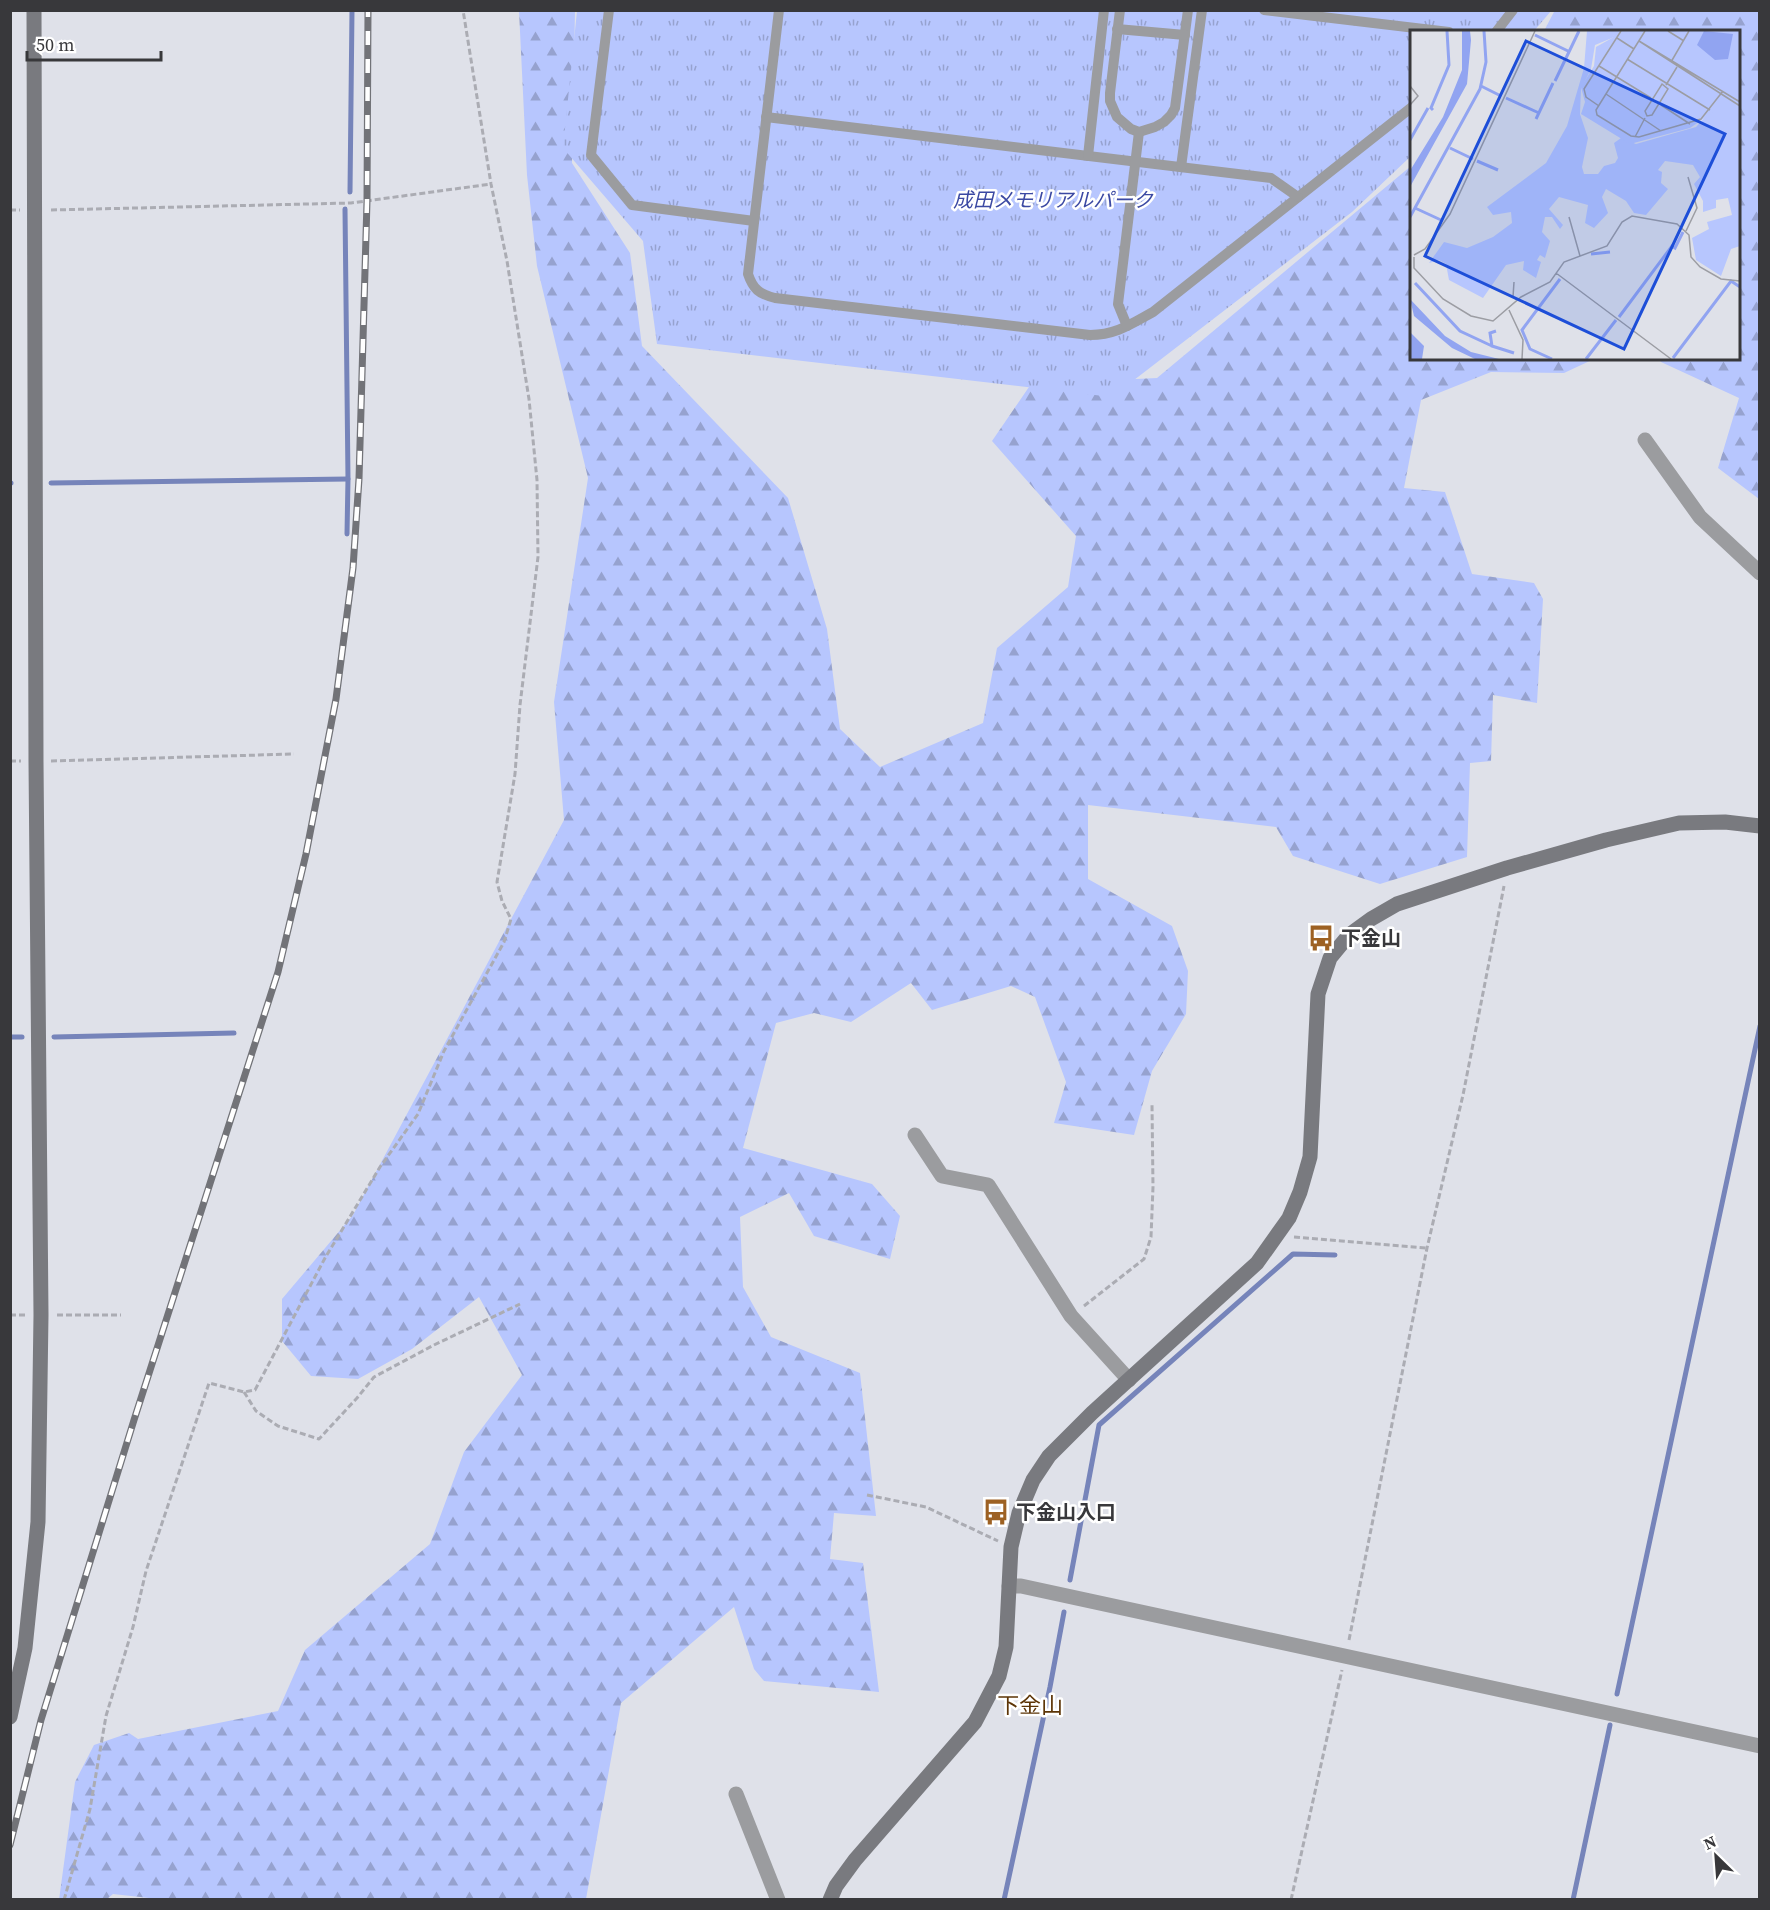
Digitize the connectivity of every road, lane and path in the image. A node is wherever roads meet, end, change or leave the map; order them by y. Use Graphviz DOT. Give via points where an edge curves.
graph roads {
  1 [pos="34,10"];
  2 [pos="463,10"];
  3 [pos="609,10"];
  4 [pos="779,10"];
  5 [pos="1104,10"];
  6 [pos="1120,10"];
  7 [pos="1188,10"];
  8 [pos="1202,10"];
  9 [pos="1264,10"];
  10 [pos="1513,10"];
  11 [pos="1118,29"];
  12 [pos="1432,30"];
  13 [pos="1498,30"];
  14 [pos="1185,35"];
  15 [pos="1410,109"];
  16 [pos="766,117"];
  17 [pos="1139,132"];
  18 [pos="1088,156"];
  19 [pos="1135,162"];
  20 [pos="1181,167"];
  21 [pos="491,184"];
  22 [pos="1298,197"];
  23 [pos="10,210"];
  24 [pos="34,210"];
  25 [pos="754,221"];
  26 [pos="1127,326"];
  27 [pos="1646,440"];
  28 [pos="1760,573"];
  29 [pos="294,754"];
  30 [pos="10,761"];
  31 [pos="36,762"];
  32 [pos="1760,826"];
  33 [pos="1507,868"];
  34 [pos="1152,1104"];
  35 [pos="915,1135"];
  36 [pos="1277,1236"];
  37 [pos="1427,1248"];
  38 [pos="520,1305"];
  39 [pos="10,1315"];
  40 [pos="40,1315"];
  41 [pos="121,1315"];
  42 [pos="1071,1316"];
  43 [pos="1130,1380"];
  44 [pos="244,1392"];
  45 [pos="867,1495"];
  46 [pos="1011,1547"];
  47 [pos="1009,1586"];
  48 [pos="1346,1656"];
  49 [pos="10,1717"];
  50 [pos="1760,1746"];
  51 [pos="736,1794"];
  52 [pos="64,1899"];
  53 [pos="778,1899"];
  54 [pos="830,1899"];
  55 [pos="1291,1899"];
  1 -- 24 [label="street"];
  2 -- 21 [label="path"];
  3 -- 25 [label="lane" via="591,155 632,205"];
  4 -- 16 [label="lane"];
  5 -- 18 [label="lane"];
  6 -- 11 [label="lane"];
  7 -- 14 [label="lane"];
  8 -- 20 [label="lane"];
  9 -- 12 [label="lane"];
  10 -- 13 [label="lane"];
  11 -- 14 [label="lane"];
  11 -- 17 [label="lane" via="1110,102 1117,117"];
  14 -- 17 [label="lane" via="1175,108 1164,122"];
  15 -- 22 [label="lane"];
  16 -- 18 [label="lane"];
  16 -- 25 [label="lane"];
  17 -- 19 [label="lane"];
  18 -- 19 [label="lane"];
  19 -- 20 [label="lane"];
  19 -- 26 [label="lane" via="1118,303"];
  20 -- 22 [label="lane" via="1270,178"];
  21 -- 24 [label="path" via="351,203"];
  21 -- 44 [label="path" via="529,399 537,480 538,557 516,774 497,882 511,920 504,942 444,1051 418,1114 380,1167 325,1258 255,1390"];
  22 -- 26 [label="lane" via="1154,312"];
  23 -- 24 [label="path"];
  24 -- 31 [label="street"];
  25 -- 26 [label="lane" via="748,274 760,294 1090,335 1106,335"];
  27 -- 28 [label="street" via="1700,517"];
  29 -- 31 [label="path"];
  30 -- 31 [label="path"];
  31 -- 40 [label="street"];
  32 -- 33 [label="street" via="1679,823"];
  33 -- 36 [label="street" via="1397,904 1349,935 1330,958 1318,994 1310,1157 1300,1192"];
  33 -- 37 [label="path" via="1463,1095"];
  34 -- 42 [label="path" via="1151,1237 1144,1258"];
  35 -- 42 [label="street" via="942,1176 988,1185"];
  36 -- 37 [label="path"];
  36 -- 43 [label="street" via="1257,1263"];
  37 -- 48 [label="path"];
  38 -- 44 [label="path" via="374,1377 319,1439 278,1426 256,1411"];
  39 -- 40 [label="path"];
  40 -- 41 [label="path"];
  40 -- 49 [label="street" via="38,1522 25,1648"];
  42 -- 43 [label="street"];
  43 -- 46 [label="street" via="1050,1456 1033,1480 1019,1513"];
  44 -- 52 [label="path" via="209,1383 146,1571 106,1716 90,1809"];
  45 -- 46 [label="path" via="926,1507"];
  46 -- 47 [label="street"];
  47 -- 48 [label="street"];
  47 -- 54 [label="street" via="1006,1647 999,1676 975,1722 855,1860"];
  48 -- 50 [label="street"];
  48 -- 55 [label="path"];
  51 -- 53 [label="street"];
}
